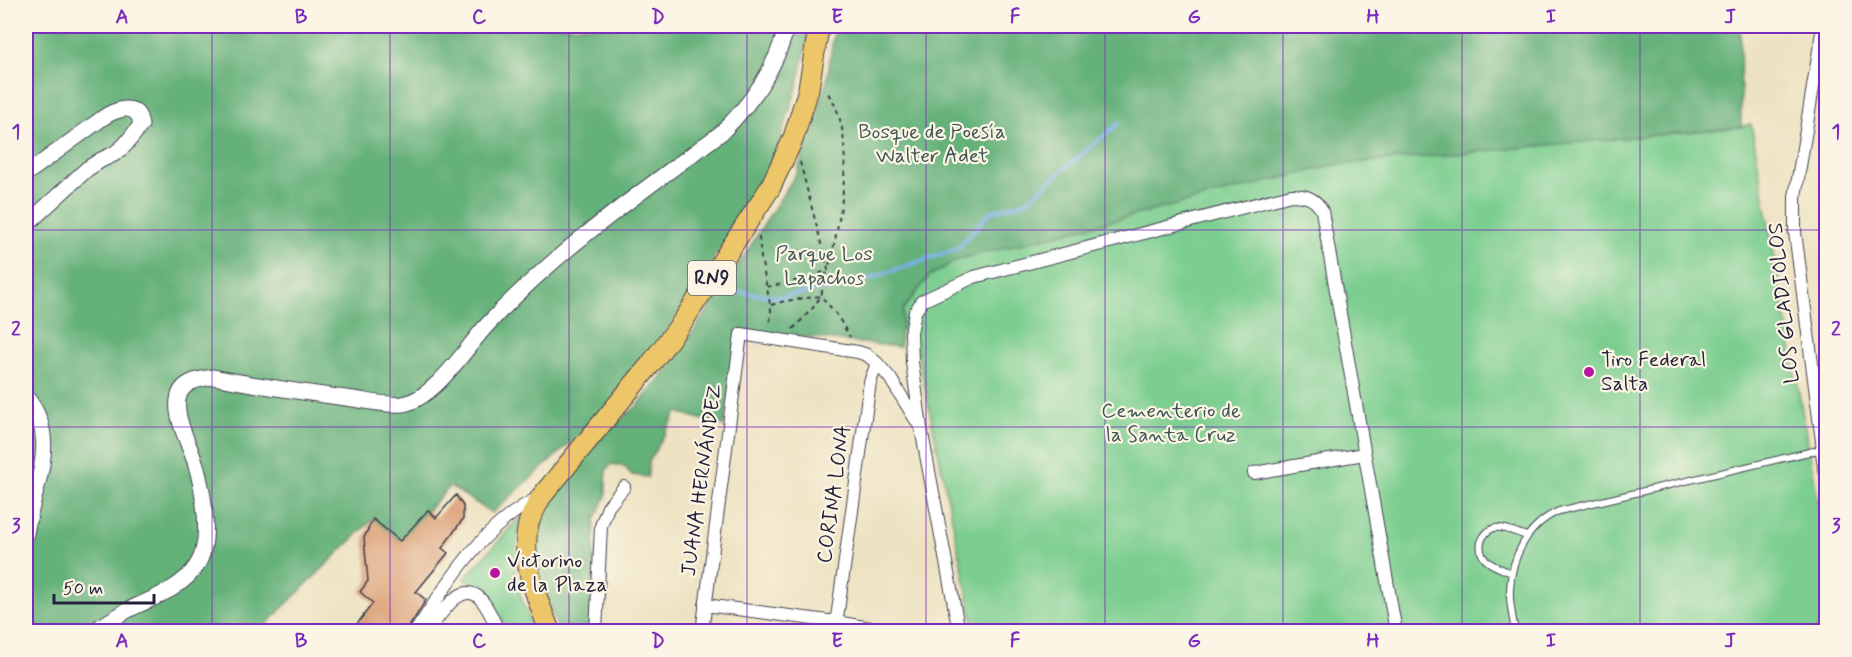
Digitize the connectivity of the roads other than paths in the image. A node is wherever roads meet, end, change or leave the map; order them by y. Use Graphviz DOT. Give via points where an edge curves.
graph roads {
  1 [pos="787,26"];
  2 [pos="819,26"];
  3 [pos="1823,26"];
  4 [pos="1823,46"];
  5 [pos="26,174"];
  6 [pos="26,225"];
  7 [pos="877,363"];
  8 [pos="26,397"];
  9 [pos="921,428"];
  10 [pos="1825,445"];
  11 [pos="1364,454"];
  12 [pos="1827,470"];
  13 [pos="1254,473"];
  14 [pos="624,487"];
  15 [pos="541,497"];
  16 [pos="26,534"];
  17 [pos="1527,536"];
  18 [pos="1512,573"];
  19 [pos="705,605"];
  20 [pos="835,627"];
  21 [pos="92,632"];
  22 [pos="415,632"];
  23 [pos="427,632"];
  24 [pos="500,632"];
  25 [pos="550,632"];
  26 [pos="596,632"];
  27 [pos="702,632"];
  28 [pos="893,632"];
  29 [pos="959,632"];
  30 [pos="1396,632"];
  31 [pos="1515,632"];
  1 -- 21 [label="street" via="771,68 737,117 546,267 486,326 428,392 402,404 386,404 213,377 188,383 178,399 178,412 202,495 205,545 197,565 183,580"];
  2 -- 15 [label="highway, RN9" via="811,75 793,139 770,188 683,321"];
  3 -- 4 [label="street, LOS GLADIOLOS"];
  4 -- 10 [label="street, LOS GLADIOLOS" via="1795,197 1795,232"];
  5 -- 6 [label="street" via="109,114 125,109 138,115 141,125 125,144 87,168"];
  7 -- 9 [label="street"];
  7 -- 19 [label="street, JUANA HERNÁNDEZ" via="858,352 741,334"];
  7 -- 20 [label="street, CORINA LONA" via="870,382"];
  8 -- 16 [label="street" via="41,420 44,440"];
  9 -- 11 [label="street" via="912,333 915,312 922,301 974,277 1254,203 1300,195 1318,203 1322,211"];
  9 -- 29 [label="street"];
  10 -- 12 [label="street, LOS GLADIOLOS"];
  10 -- 17 [label="lane" via="1559,512 1547,516"];
  11 -- 13 [label="street"];
  11 -- 30 [label="street"];
  14 -- 26 [label="street" via="608,507 601,526"];
  15 -- 22 [label="street" via="522,506 485,536"];
  15 -- 25 [label="highway, RN9" via="530,521 526,548 532,584"];
  17 -- 18 [label="lane"];
  17 -- 18 [label="lane" via="1494,528 1483,537 1480,546 1484,558"];
  18 -- 31 [label="lane" via="1509,591"];
  19 -- 20 [label="street"];
  19 -- 27 [label="street, JUANA HERNÁNDEZ"];
  20 -- 28 [label="street"];
  23 -- 24 [label="street" via="456,596 466,592 482,600"];
}
